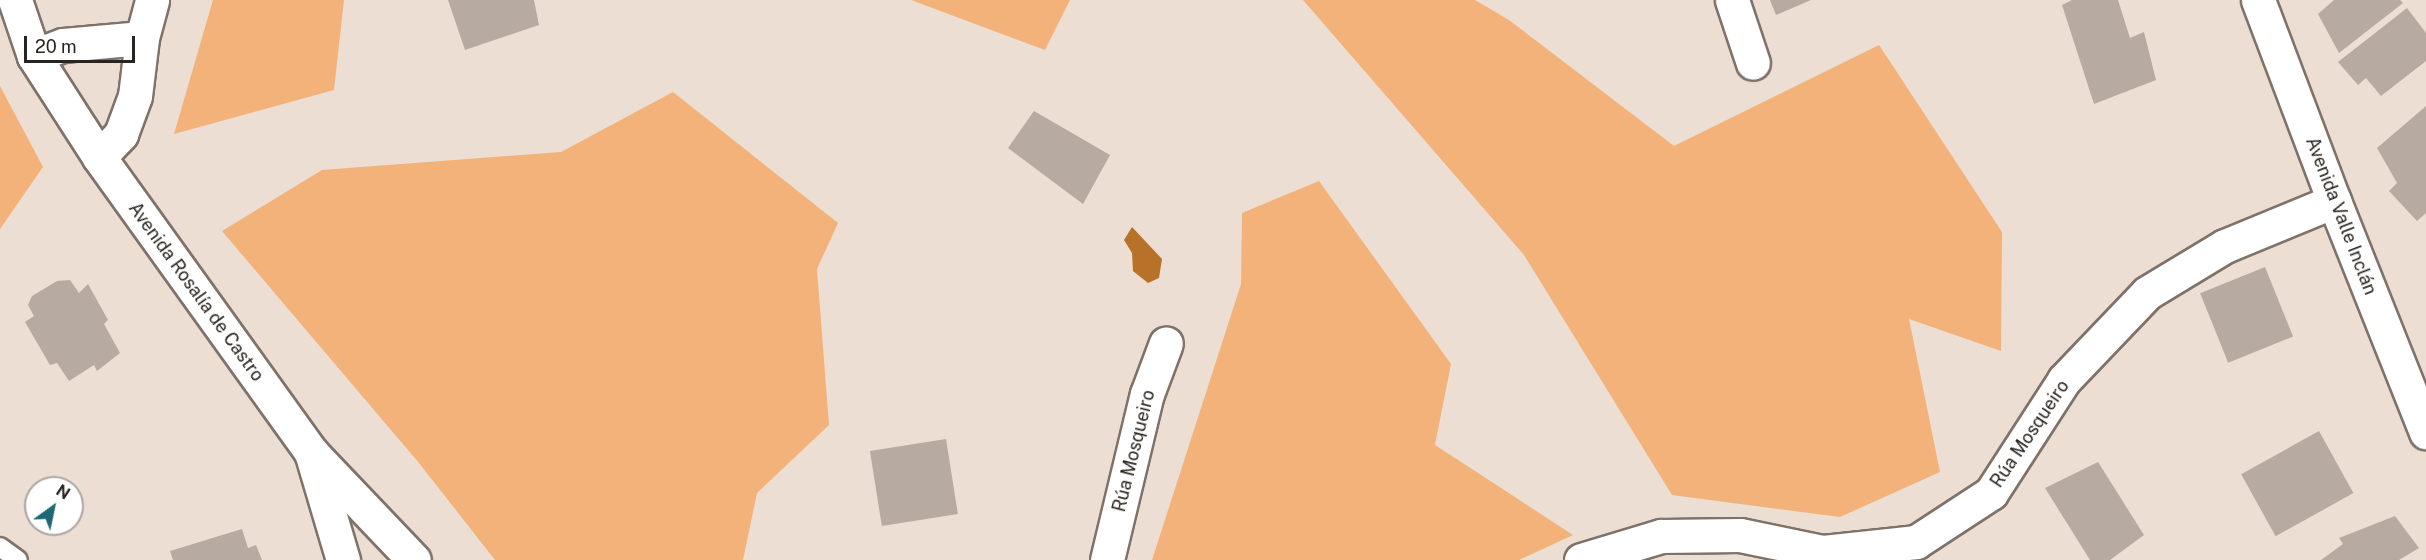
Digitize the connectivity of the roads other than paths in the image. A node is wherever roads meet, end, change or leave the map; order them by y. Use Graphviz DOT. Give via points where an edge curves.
graph roads {
  1 [pos="15,0"];
  2 [pos="152,0"];
  3 [pos="1732,0"];
  4 [pos="2259,0"];
  5 [pos="142,38"];
  6 [pos="34,56"];
  7 [pos="1753,63"];
  8 [pos="99,157"];
  9 [pos="2334,201"];
  10 [pos="1166,343"];
  11 [pos="2426,432"];
  12 [pos="311,452"];
  13 [pos="0,547"];
  14 [pos="18,560"];
  15 [pos="343,560"];
  16 [pos="414,560"];
  17 [pos="1107,560"];
  18 [pos="1581,560"];
  1 -- 6 [label="street, Avenida Rosalía de Castro"];
  2 -- 5 [label="street"];
  3 -- 7 [label="street"];
  4 -- 9 [label="street, Avenida Valle Inclán"];
  5 -- 6 [label="street" via="63,45"];
  5 -- 8 [label="street" via="135,96 121,134"];
  6 -- 8 [label="street, Avenida Rosalía de Castro"];
  8 -- 12 [label="street, Avenida Rosalía de Castro"];
  9 -- 11 [label="street, Avenida Valle Inclán"];
  9 -- 18 [label="street, Rúa Mosqueiro" via="2225,246 2146,293 2064,380 1991,493 1916,542 1823,552 1740,535 1661,536"];
  10 -- 17 [label="street, Rúa Mosqueiro" via="1147,394"];
  12 -- 15 [label="street"];
  12 -- 16 [label="street, Avenida Rosalía de Castro"];
  13 -- 14 [label="lane"];
}
